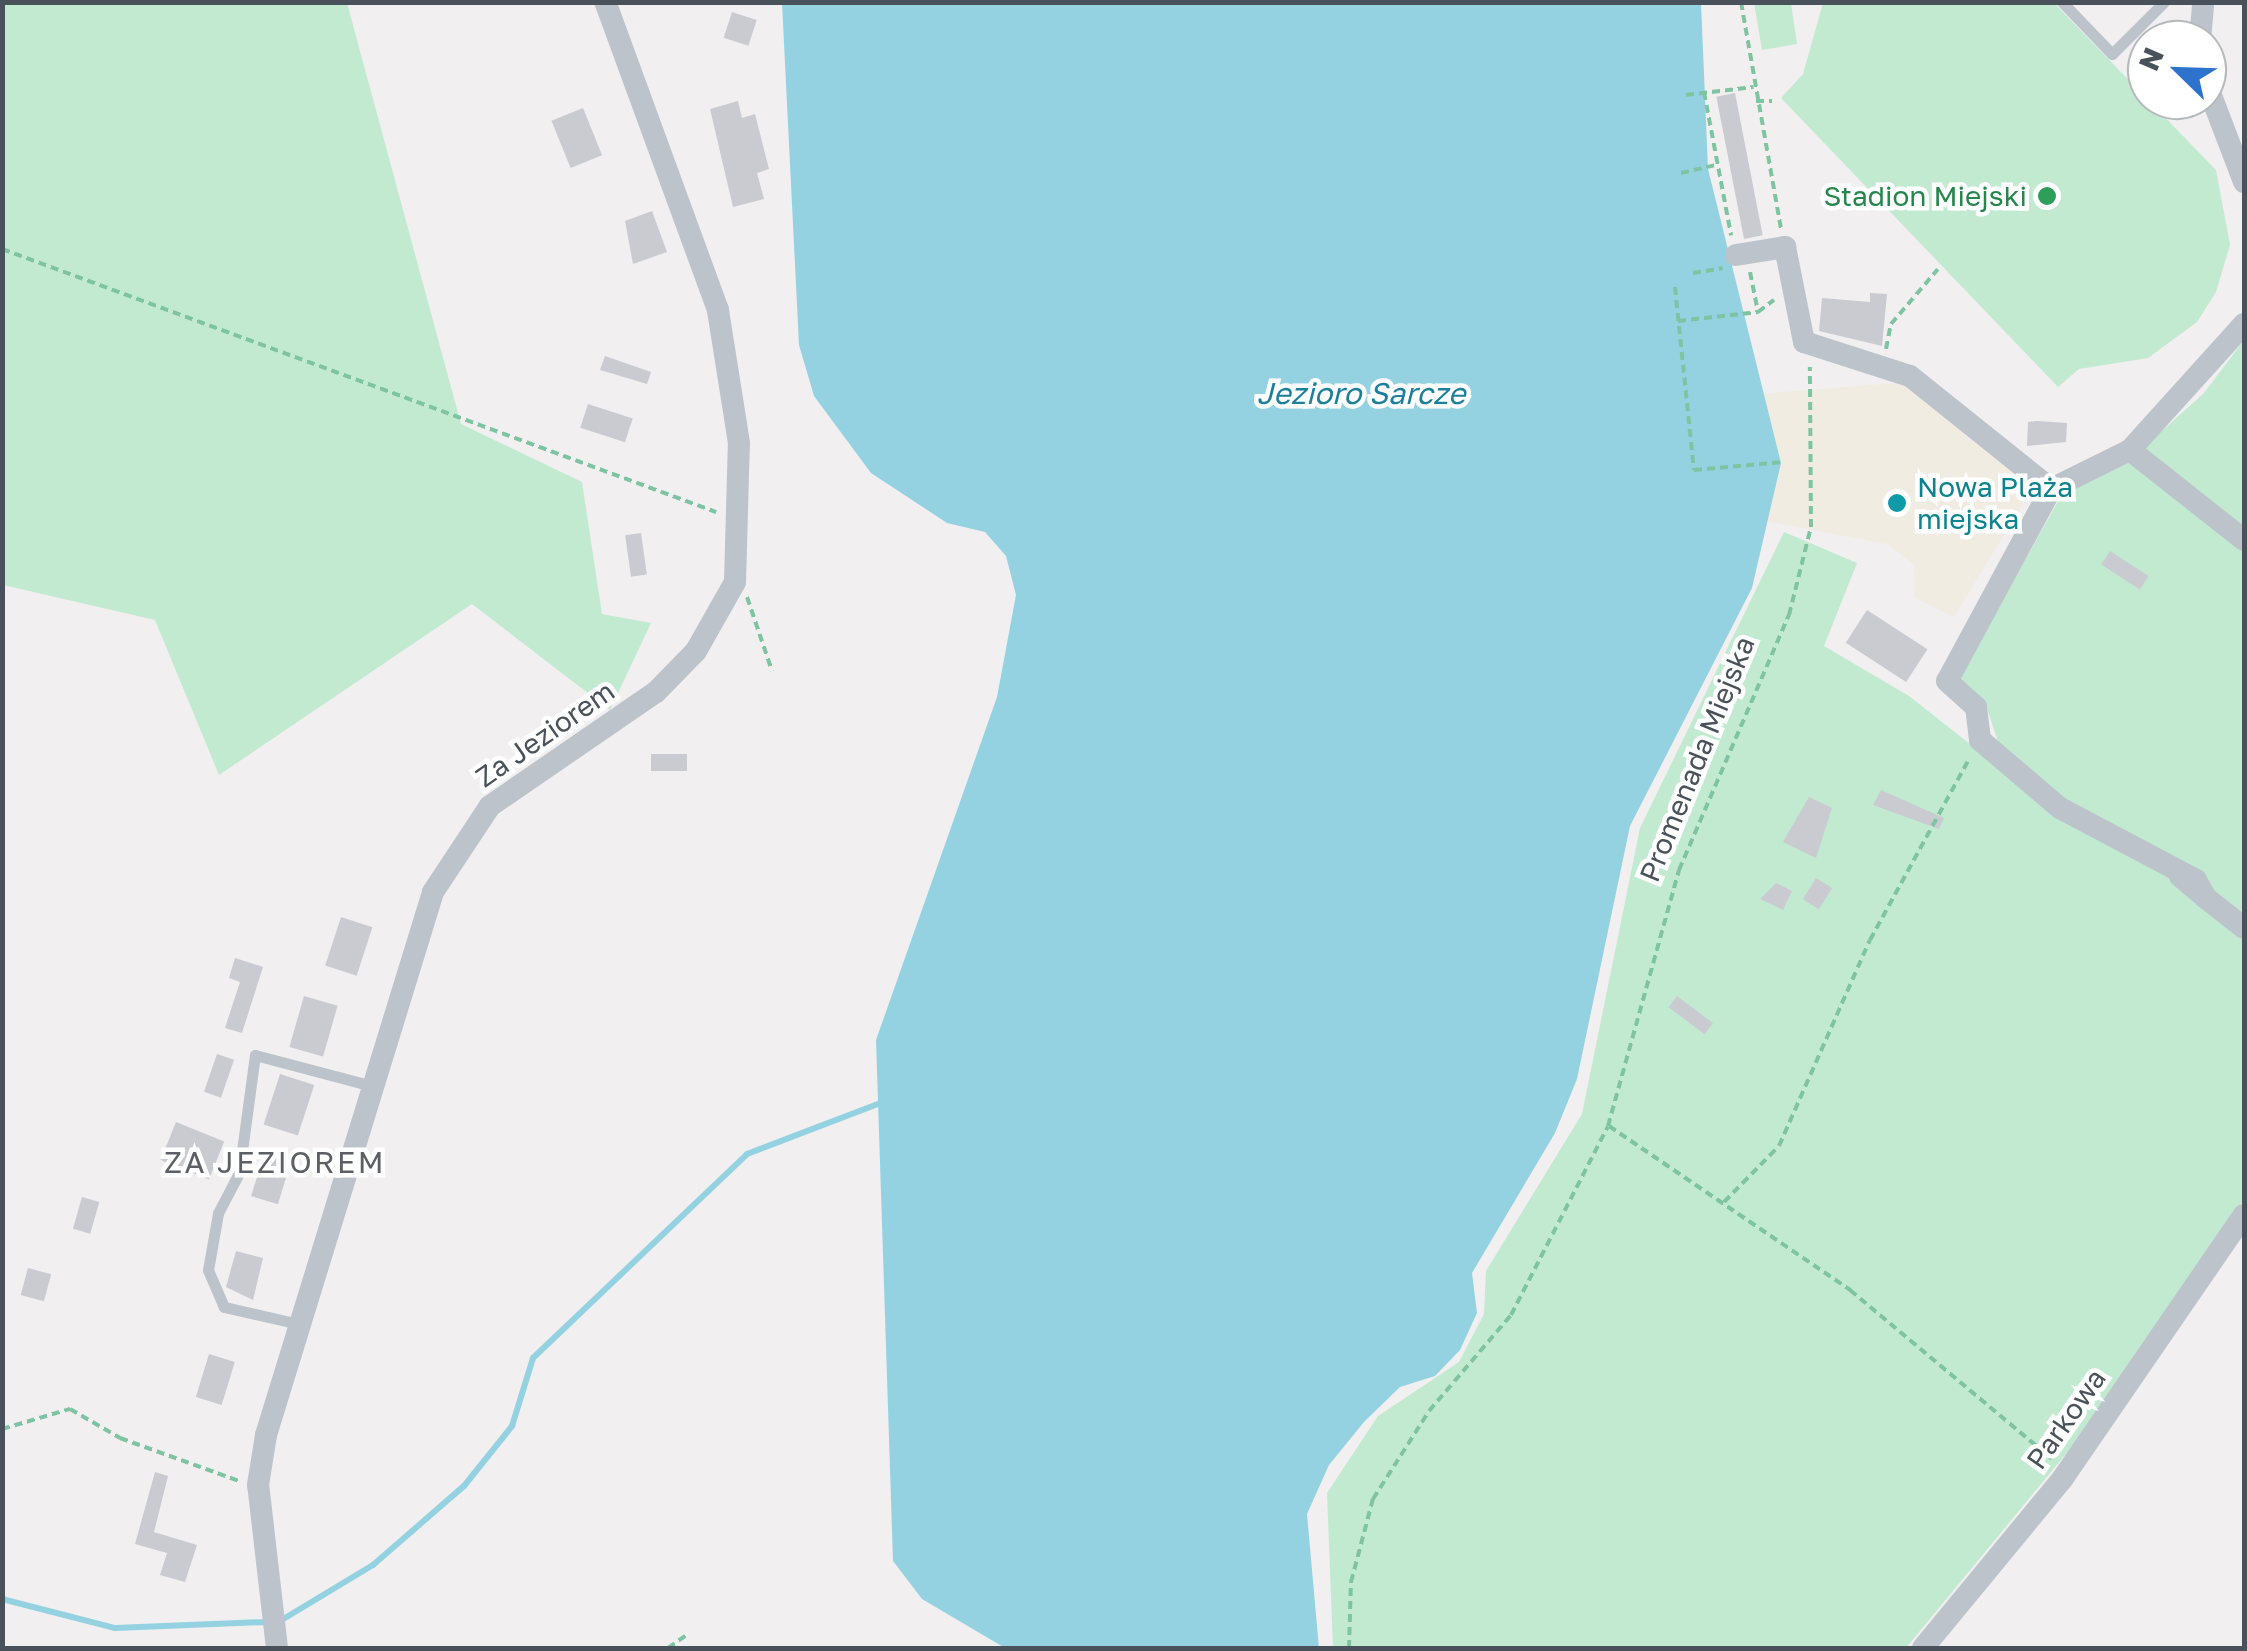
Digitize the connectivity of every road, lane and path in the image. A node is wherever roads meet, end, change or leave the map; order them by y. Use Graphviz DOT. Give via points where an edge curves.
graph roads {
  1 [pos="605,2"];
  2 [pos="1741,2"];
  3 [pos="2062,2"];
  4 [pos="2164,2"];
  5 [pos="1754,87"];
  6 [pos="1704,92"];
  7 [pos="1686,95"];
  8 [pos="1756,101"];
  9 [pos="1772,101"];
  10 [pos="2220,120"];
  11 [pos="1717,164"];
  12 [pos="1681,173"];
  13 [pos="2244,182"];
  14 [pos="1785,248"];
  15 [pos="2,249"];
  16 [pos="1741,254"];
  17 [pos="1938,269"];
  18 [pos="1674,287"];
  19 [pos="1780,296"];
  20 [pos="1758,312"];
  21 [pos="1678,322"];
  22 [pos="2244,324"];
  23 [pos="1804,342"];
  24 [pos="1883,364"];
  25 [pos="2130,450"];
  26 [pos="1782,462"];
  27 [pos="2050,489"];
  28 [pos="743,522"];
  29 [pos="2244,540"];
  30 [pos="735,582"];
  31 [pos="772,671"];
  32 [pos="1980,740"];
  33 [pos="2244,928"];
  34 [pos="372,1086"];
  35 [pos="1608,1126"];
  36 [pos="1724,1202"];
  37 [pos="2244,1215"];
  38 [pos="299,1324"];
  39 [pos="2,1428"];
  40 [pos="2068,1472"];
  41 [pos="258,1485"];
  42 [pos="274,1631"];
  43 [pos="688,1634"];
  44 [pos="668,1648"];
  45 [pos="1349,1648"];
  46 [pos="1923,1648"];
  1 -- 28 [label="street, Za Jeziorem" via="718,310"];
  2 -- 5 [label="path"];
  3 -- 4 [label="lane" via="2112,54"];
  5 -- 6 [label="path"];
  5 -- 8 [label="path"];
  6 -- 7 [label="path"];
  6 -- 11 [label="path"];
  8 -- 9 [label="path"];
  8 -- 14 [label="path"];
  10 -- 13 [label="street"];
  11 -- 12 [label="path"];
  11 -- 16 [label="path"];
  14 -- 16 [label="street"];
  14 -- 23 [label="street"];
  15 -- 28 [label="path"];
  16 -- 20 [label="path"];
  17 -- 24 [label="path" via="1891,324"];
  18 -- 21 [label="path"];
  19 -- 20 [label="path"];
  20 -- 21 [label="path"];
  21 -- 26 [label="path" via="1694,470"];
  22 -- 25 [label="street"];
  23 -- 24 [label="street"];
  23 -- 35 [label="path, Promenada Miejska" via="1814,390 1811,527 1794,598 1679,870"];
  24 -- 27 [label="street" via="1910,376"];
  25 -- 27 [label="street"];
  25 -- 29 [label="street"];
  27 -- 32 [label="street" via="1947,681 1976,707"];
  28 -- 30 [label="street, Za Jeziorem"];
  30 -- 31 [label="path" via="751,602"];
  30 -- 34 [label="street, Za Jeziorem" via="696,650 656,692 525,777 460,841 433,892"];
  32 -- 33 [label="street" via="2060,808 2196,880 2206,898"];
  32 -- 36 [label="path" via="1870,940 1779,1146"];
  34 -- 38 [label="street, Za Jeziorem"];
  34 -- 38 [label="lane" via="256,1055 238,1173 218,1213 208,1270 224,1307"];
  35 -- 36 [label="path"];
  35 -- 45 [label="path, Promenada Miejska" via="1511,1316 1429,1411 1373,1499 1351,1582"];
  36 -- 40 [label="path" via="1850,1290"];
  37 -- 40 [label="street, Parkowa"];
  38 -- 41 [label="street, Za Jeziorem"];
  39 -- 41 [label="path" via="70,1408 120,1438"];
  40 -- 46 [label="street, Parkowa"];
  41 -- 42 [label="street, Za Jeziorem"];
  43 -- 44 [label="path"];
}
